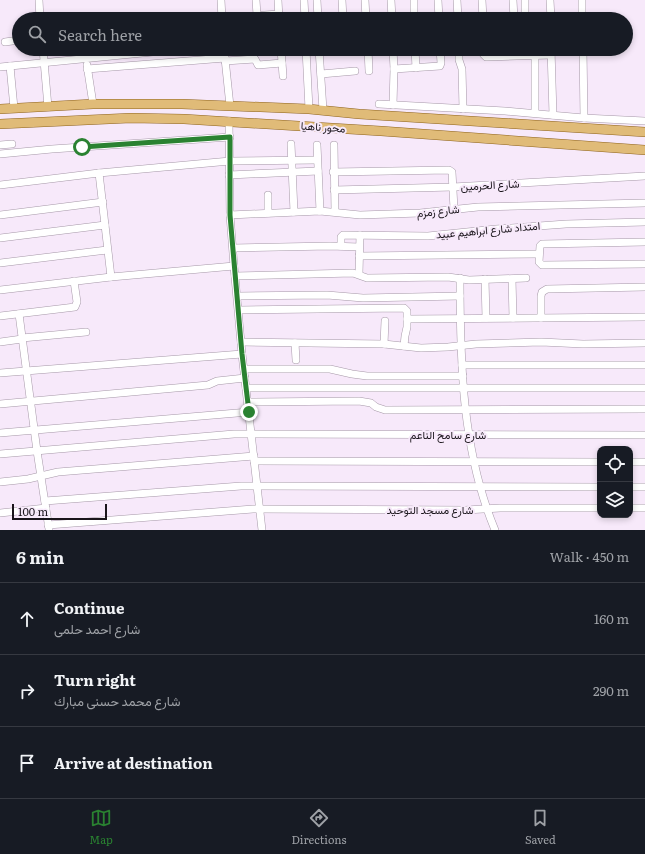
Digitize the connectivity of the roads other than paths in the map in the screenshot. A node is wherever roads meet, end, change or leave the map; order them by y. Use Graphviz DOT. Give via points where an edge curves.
graph roads {
  1 [pos="39,0"];
  2 [pos="221,0"];
  3 [pos="256,0"];
  4 [pos="278,0"];
  5 [pos="304,0"];
  6 [pos="316,0"];
  7 [pos="342,0"];
  8 [pos="365,0"];
  9 [pos="391,0"];
  10 [pos="414,0"];
  11 [pos="438,0"];
  12 [pos="457,0"];
  13 [pos="482,0"];
  14 [pos="513,0"];
  15 [pos="525,0"];
  16 [pos="550,0"];
  17 [pos="582,0"];
  18 [pos="40,12"];
  19 [pos="222,12"];
  20 [pos="257,12"];
  21 [pos="279,12"];
  22 [pos="305,12"];
  23 [pos="317,12"];
  24 [pos="343,12"];
  25 [pos="366,12"];
  26 [pos="392,12"];
  27 [pos="414,12"];
  28 [pos="439,12"];
  29 [pos="458,12"];
  30 [pos="483,12"];
  31 [pos="514,12"];
  32 [pos="525,12"];
  33 [pos="550,12"];
  34 [pos="582,12"];
  35 [pos="12,41"];
  36 [pos="5,42"];
  37 [pos="44,56"];
  38 [pos="115,56"];
  39 [pos="225,56"];
  40 [pos="282,56"];
  41 [pos="306,56"];
  42 [pos="320,56"];
  43 [pos="368,56"];
  44 [pos="393,56"];
  45 [pos="416,56"];
  46 [pos="440,56"];
  47 [pos="459,56"];
  48 [pos="484,56"];
  49 [pos="494,56"];
  50 [pos="535,56"];
  51 [pos="551,56"];
  52 [pos="583,56"];
  53 [pos="86,59"];
  54 [pos="225,60"];
  55 [pos="44,63"];
  56 [pos="282,63"];
  57 [pos="10,66"];
  58 [pos="0,67"];
  59 [pos="416,68"];
  60 [pos="87,69"];
  61 [pos="394,69"];
  62 [pos="355,71"];
  63 [pos="369,71"];
  64 [pos="321,74"];
  65 [pos="283,76"];
  66 [pos="93,104"];
  67 [pos="379,104"];
  68 [pos="393,105"];
  69 [pos="230,106"];
  70 [pos="48,107"];
  71 [pos="14,108"];
  72 [pos="0,109"];
  73 [pos="309,109"];
  74 [pos="463,109"];
  75 [pos="323,110"];
  76 [pos="535,113"];
  77 [pos="553,115"];
  78 [pos="584,118"];
  79 [pos="229,121"];
  80 [pos="645,121"];
  81 [pos="0,124"];
  82 [pos="645,132"];
  83 [pos="230,137"];
  84 [pos="51,141"];
  85 [pos="12,144"];
  86 [pos="291,144"];
  87 [pos="0,145"];
  88 [pos="317,145"];
  89 [pos="334,145"];
  90 [pos="52,149"];
  91 [pos="645,150"];
  92 [pos="0,154"];
  93 [pos="292,160"];
  94 [pos="317,160"];
  95 [pos="230,161"];
  96 [pos="318,171"];
  97 [pos="292,172"];
  98 [pos="333,172"];
  99 [pos="100,173"];
  100 [pos="229,175"];
  101 [pos="645,176"];
  102 [pos="0,185"];
  103 [pos="452,187"];
  104 [pos="334,190"];
  105 [pos="268,195"];
  106 [pos="102,202"];
  107 [pos="645,203"];
  108 [pos="454,209"];
  109 [pos="294,212"];
  110 [pos="320,212"];
  111 [pos="335,212"];
  112 [pos="268,214"];
  113 [pos="0,215"];
  114 [pos="230,215"];
  115 [pos="645,222"];
  116 [pos="105,225"];
  117 [pos="360,235"];
  118 [pos="0,238"];
  119 [pos="645,242"];
  120 [pos="341,246"];
  121 [pos="359,247"];
  122 [pos="233,248"];
  123 [pos="108,250"];
  124 [pos="539,254"];
  125 [pos="359,256"];
  126 [pos="0,263"];
  127 [pos="645,264"];
  128 [pos="234,266"];
  129 [pos="359,274"];
  130 [pos="235,276"];
  131 [pos="111,277"];
  132 [pos="460,278"];
  133 [pos="526,278"];
  134 [pos="512,279"];
  135 [pos="485,280"];
  136 [pos="74,281"];
  137 [pos="645,287"];
  138 [pos="0,290"];
  139 [pos="238,296"];
  140 [pos="460,296"];
  141 [pos="239,310"];
  142 [pos="19,314"];
  143 [pos="0,316"];
  144 [pos="645,317"];
  145 [pos="486,318"];
  146 [pos="513,318"];
  147 [pos="541,318"];
  148 [pos="407,319"];
  149 [pos="460,319"];
  150 [pos="385,321"];
  151 [pos="86,332"];
  152 [pos="22,339"];
  153 [pos="0,342"];
  154 [pos="242,342"];
  155 [pos="295,343"];
  156 [pos="645,343"];
  157 [pos="384,344"];
  158 [pos="404,346"];
  159 [pos="461,346"];
  160 [pos="242,354"];
  161 [pos="296,360"];
  162 [pos="462,364"];
  163 [pos="645,365"];
  164 [pos="244,369"];
  165 [pos="26,370"];
  166 [pos="0,373"];
  167 [pos="462,376"];
  168 [pos="245,378"];
  169 [pos="246,388"];
  170 [pos="464,388"];
  171 [pos="645,388"];
  172 [pos="30,401"];
  173 [pos="248,402"];
  174 [pos="0,404"];
  175 [pos="645,409"];
  176 [pos="466,410"];
  177 [pos="249,412"];
  178 [pos="34,430"];
  179 [pos="0,433"];
  180 [pos="251,435"];
  181 [pos="470,435"];
  182 [pos="645,435"];
  183 [pos="37,451"];
  184 [pos="0,454"];
  185 [pos="254,459"];
  186 [pos="475,462"];
  187 [pos="597,462"];
  188 [pos="633,462"];
  189 [pos="645,462"];
  190 [pos="40,476"];
  191 [pos="0,482"];
  192 [pos="258,485"];
  193 [pos="481,487"];
  194 [pos="597,487"];
  195 [pos="633,487"];
  196 [pos="645,487"];
  197 [pos="45,504"];
  198 [pos="597,508"];
  199 [pos="633,508"];
  200 [pos="645,508"];
  201 [pos="260,509"];
  202 [pos="487,509"];
  203 [pos="0,513"];
  204 [pos="49,528"];
  205 [pos="262,530"];
  206 [pos="495,530"];
  1 -- 18 [label="street"];
  2 -- 19 [label="street"];
  3 -- 20 [label="street"];
  4 -- 21 [label="street"];
  5 -- 22 [label="street"];
  6 -- 23 [label="street"];
  7 -- 24 [label="street"];
  8 -- 25 [label="street"];
  9 -- 26 [label="street"];
  10 -- 27 [label="street"];
  11 -- 28 [label="street"];
  12 -- 29 [label="street"];
  13 -- 30 [label="street"];
  14 -- 31 [label="street"];
  15 -- 32 [label="street"];
  16 -- 33 [label="street"];
  17 -- 34 [label="street"];
  35 -- 36 [label="street"];
  37 -- 55 [label="street"];
  38 -- 53 [label="street"];
  39 -- 54 [label="street"];
  40 -- 56 [label="street"];
  41 -- 73 [label="street"];
  42 -- 64 [label="street"];
  43 -- 63 [label="street"];
  44 -- 61 [label="street"];
  45 -- 59 [label="street"];
  46 -- 59 [label="street" via="441,63 438,66"];
  47 -- 74 [label="street" via="462,69"];
  48 -- 49 [label="street"];
  50 -- 76 [label="street"];
  51 -- 77 [label="street"];
  52 -- 78 [label="street"];
  53 -- 55 [label="street"];
  53 -- 60 [label="street"];
  54 -- 56 [label="street" via="255,59 258,65"];
  54 -- 60 [label="street"];
  54 -- 69 [label="street"];
  55 -- 57 [label="street"];
  55 -- 70 [label="street"];
  56 -- 65 [label="street"];
  57 -- 58 [label="street"];
  57 -- 71 [label="street"];
  59 -- 61 [label="street"];
  60 -- 66 [label="street"];
  61 -- 68 [label="street"];
  62 -- 64 [label="street"];
  64 -- 75 [label="street"];
  66 -- 69 [label="main road, محور ناهيا"];
  66 -- 70 [label="main road, محور ناهيا"];
  67 -- 68 [label="street"];
  68 -- 74 [label="street"];
  69 -- 73 [label="main road, محور ناهيا"];
  69 -- 79 [label="main road"];
  70 -- 71 [label="main road, محور ناهيا"];
  71 -- 72 [label="main road, محور ناهيا"];
  73 -- 75 [label="main road, محور ناهيا"];
  74 -- 76 [label="street"];
  75 -- 82 [label="main road, محور ناهيا"];
  76 -- 77 [label="street"];
  77 -- 78 [label="street"];
  78 -- 80 [label="street"];
  79 -- 81 [label="main road, محور ناهيا" via="131,118"];
  79 -- 83 [label="street"];
  79 -- 91 [label="main road, محور ناهيا"];
  83 -- 90 [label="street"];
  83 -- 95 [label="street"];
  84 -- 90 [label="street"];
  85 -- 87 [label="street"];
  86 -- 93 [label="street"];
  88 -- 94 [label="street"];
  89 -- 98 [label="street"];
  90 -- 92 [label="street"];
  93 -- 94 [label="street"];
  93 -- 95 [label="street"];
  93 -- 97 [label="street"];
  94 -- 96 [label="street"];
  95 -- 99 [label="street"];
  95 -- 100 [label="street"];
  96 -- 97 [label="street"];
  96 -- 110 [label="street"];
  97 -- 100 [label="street"];
  97 -- 109 [label="street"];
  98 -- 103 [label="street" via="449,170 452,172"];
  98 -- 104 [label="street"];
  99 -- 102 [label="street"];
  99 -- 106 [label="street"];
  100 -- 114 [label="street"];
  101 -- 103 [label="street, شارع الحرمين"];
  103 -- 104 [label="street, شارع الحرمين"];
  103 -- 108 [label="street"];
  104 -- 111 [label="street"];
  105 -- 112 [label="street"];
  106 -- 113 [label="street"];
  106 -- 116 [label="street"];
  107 -- 108 [label="street, شارع زمزم"];
  108 -- 111 [label="street, شارع زمزم" via="405,214 360,215"];
  109 -- 110 [label="street, شارع زمزم"];
  109 -- 112 [label="street, شارع زمزم"];
  110 -- 111 [label="street, شارع زمزم"];
  112 -- 114 [label="street, شارع زمزم"];
  114 -- 122 [label="street"];
  115 -- 117 [label="street, امتداد شارع ابراهيم عبيد" via="496,228 428,236"];
  116 -- 118 [label="street"];
  116 -- 123 [label="street"];
  117 -- 120 [label="street, امتداد شارع ابراهيم عبيد" via="342,236"];
  117 -- 121 [label="street"];
  119 -- 124 [label="street" via="542,244"];
  120 -- 121 [label="street"];
  120 -- 122 [label="street"];
  121 -- 125 [label="street"];
  122 -- 128 [label="street"];
  123 -- 126 [label="street"];
  123 -- 131 [label="street"];
  124 -- 125 [label="street"];
  124 -- 127 [label="street" via="539,262 542,265"];
  125 -- 129 [label="street"];
  128 -- 130 [label="street"];
  128 -- 131 [label="street"];
  129 -- 130 [label="street"];
  129 -- 132 [label="street" via="367,278"];
  130 -- 139 [label="street"];
  131 -- 136 [label="street"];
  132 -- 135 [label="street"];
  132 -- 140 [label="street"];
  133 -- 134 [label="street"];
  134 -- 135 [label="street"];
  134 -- 146 [label="street"];
  135 -- 145 [label="street"];
  136 -- 138 [label="street"];
  136 -- 142 [label="street" via="77,302 75,307"];
  137 -- 147 [label="street" via="547,289 542,292"];
  139 -- 140 [label="street"];
  139 -- 141 [label="street"];
  140 -- 149 [label="street"];
  141 -- 148 [label="street" via="405,309"];
  141 -- 154 [label="street"];
  142 -- 143 [label="street"];
  142 -- 152 [label="street"];
  144 -- 147 [label="street"];
  145 -- 146 [label="street"];
  145 -- 149 [label="street"];
  146 -- 147 [label="street"];
  148 -- 149 [label="street"];
  148 -- 158 [label="street"];
  149 -- 159 [label="street"];
  150 -- 157 [label="street"];
  151 -- 152 [label="street"];
  152 -- 153 [label="street"];
  152 -- 165 [label="street"];
  154 -- 155 [label="street"];
  154 -- 160 [label="street"];
  155 -- 157 [label="street"];
  155 -- 161 [label="street"];
  156 -- 159 [label="street" via="541,342"];
  157 -- 158 [label="street"];
  158 -- 159 [label="street"];
  159 -- 162 [label="street"];
  160 -- 164 [label="street"];
  160 -- 165 [label="street"];
  162 -- 163 [label="street"];
  162 -- 167 [label="street"];
  164 -- 167 [label="street" via="336,370 358,376"];
  164 -- 168 [label="street"];
  165 -- 166 [label="street"];
  165 -- 172 [label="street"];
  167 -- 170 [label="street"];
  168 -- 169 [label="street"];
  168 -- 172 [label="street" via="216,380 208,385"];
  169 -- 170 [label="street"];
  169 -- 173 [label="street"];
  170 -- 171 [label="street"];
  170 -- 176 [label="street"];
  172 -- 174 [label="street"];
  172 -- 178 [label="street"];
  173 -- 176 [label="street" via="359,401 371,403 385,410"];
  173 -- 177 [label="street"];
  175 -- 176 [label="street"];
  176 -- 181 [label="street"];
  177 -- 178 [label="street"];
  177 -- 180 [label="street"];
  178 -- 179 [label="street"];
  178 -- 183 [label="street"];
  180 -- 181 [label="street, شارع سامح الناعم"];
  180 -- 183 [label="street, شارع سامح الناعم" via="234,434"];
  180 -- 185 [label="street"];
  181 -- 182 [label="street, شارع سامح الناعم"];
  181 -- 186 [label="street"];
  183 -- 184 [label="street, شارع سامح الناعم"];
  183 -- 190 [label="street"];
  185 -- 186 [label="street"];
  185 -- 190 [label="street" via="66,471"];
  185 -- 192 [label="street"];
  186 -- 187 [label="street"];
  186 -- 193 [label="street"];
  188 -- 189 [label="street"];
  190 -- 191 [label="street"];
  190 -- 197 [label="street"];
  192 -- 193 [label="street"];
  192 -- 197 [label="street"];
  192 -- 201 [label="street"];
  193 -- 194 [label="street"];
  193 -- 202 [label="street"];
  195 -- 196 [label="street"];
  197 -- 203 [label="street"];
  197 -- 204 [label="street"];
  198 -- 202 [label="street, شارع مسجد التوحيد"];
  199 -- 200 [label="street"];
  201 -- 202 [label="street, شارع مسجد التوحيد"];
  201 -- 204 [label="street, شارع مسجد التوحيد"];
  201 -- 205 [label="street"];
  202 -- 206 [label="street"];
}
